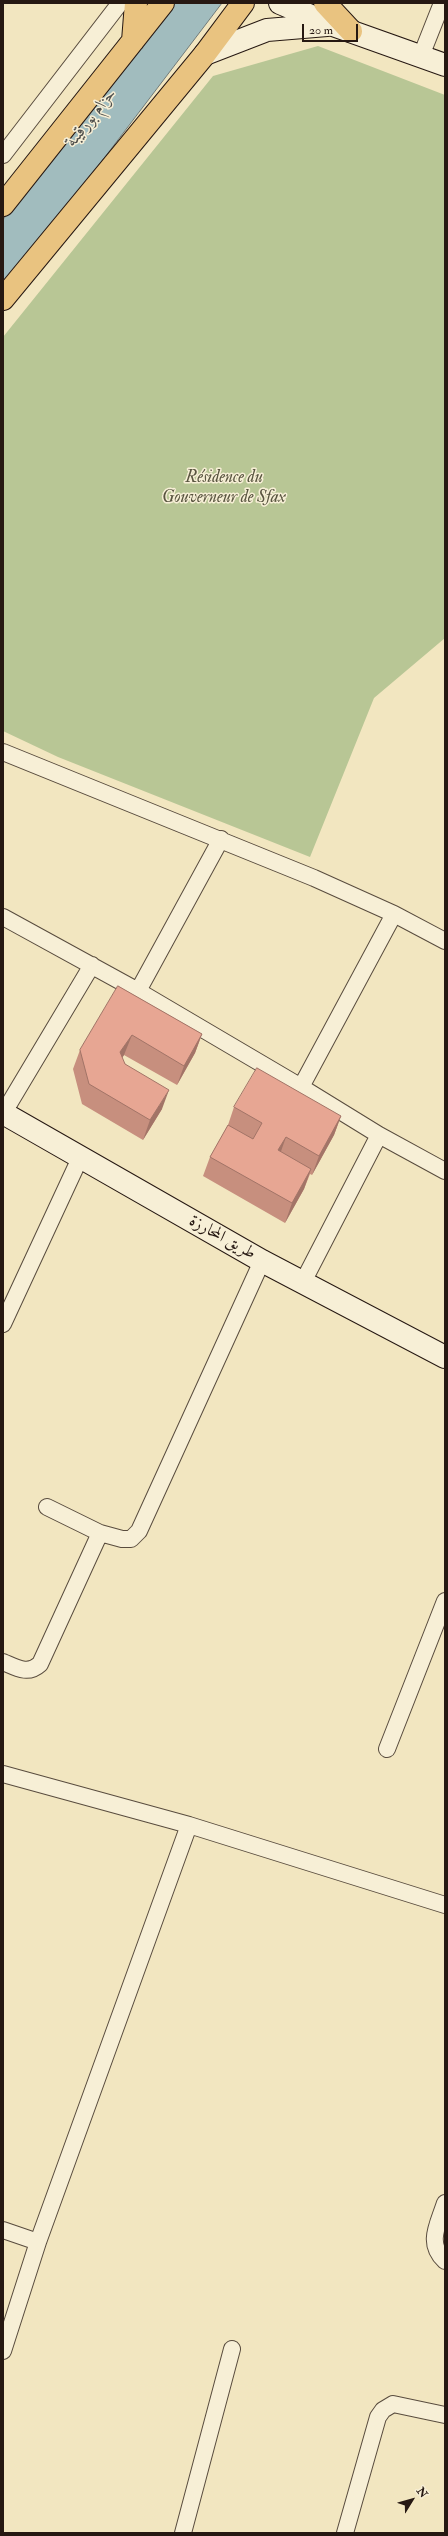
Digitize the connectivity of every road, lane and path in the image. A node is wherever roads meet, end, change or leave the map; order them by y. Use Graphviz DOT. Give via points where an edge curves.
graph roads {
  1 [pos="120,3"];
  2 [pos="136,3"];
  3 [pos="163,3"];
  4 [pos="243,3"];
  5 [pos="280,3"];
  6 [pos="325,3"];
  7 [pos="442,3"];
  8 [pos="330,24"];
  9 [pos="352,31"];
  10 [pos="133,41"];
  11 [pos="205,54"];
  12 [pos="421,56"];
  13 [pos="445,65"];
  14 [pos="3,155"];
  15 [pos="3,205"];
  16 [pos="3,299"];
  17 [pos="3,752"];
  18 [pos="221,839"];
  19 [pos="394,914"];
  20 [pos="3,917"];
  21 [pos="445,941"];
  22 [pos="92,965"];
  23 [pos="138,991"];
  24 [pos="301,1087"];
  25 [pos="3,1114"];
  26 [pos="379,1135"];
  27 [pos="80,1158"];
  28 [pos="445,1171"];
  29 [pos="262,1261"];
  30 [pos="303,1282"];
  31 [pos="3,1324"];
  32 [pos="445,1357"];
  33 [pos="47,1507"];
  34 [pos="100,1533"];
  35 [pos="445,1601"];
  36 [pos="3,1662"];
  37 [pos="388,1749"];
  38 [pos="3,1774"];
  39 [pos="189,1825"];
  40 [pos="445,1905"];
  41 [pos="445,2204"];
  42 [pos="3,2230"];
  43 [pos="38,2242"];
  44 [pos="445,2261"];
  45 [pos="232,2349"];
  46 [pos="3,2351"];
  47 [pos="445,2415"];
  48 [pos="183,2533"];
  49 [pos="345,2533"];
  1 -- 14 [label="street"];
  2 -- 10 [label="highway"];
  3 -- 10 [label="highway"];
  4 -- 11 [label="highway"];
  5 -- 8 [label="main road"];
  6 -- 9 [label="highway"];
  7 -- 12 [label="street"];
  8 -- 9 [label="main road"];
  8 -- 11 [label="main road" via="267,30"];
  9 -- 12 [label="main road"];
  10 -- 15 [label="highway"];
  11 -- 16 [label="highway"];
  12 -- 13 [label="main road"];
  17 -- 18 [label="street"];
  18 -- 19 [label="street"];
  18 -- 23 [label="street"];
  19 -- 21 [label="street"];
  19 -- 24 [label="street"];
  20 -- 22 [label="street"];
  22 -- 23 [label="street"];
  22 -- 25 [label="street"];
  23 -- 24 [label="street"];
  24 -- 26 [label="street"];
  25 -- 27 [label="main road, طريق المحارزة"];
  26 -- 28 [label="street"];
  26 -- 30 [label="street"];
  27 -- 29 [label="main road, طريق المحارزة"];
  27 -- 31 [label="street"];
  29 -- 30 [label="main road, طريق المحارزة"];
  29 -- 34 [label="street" via="138,1531 131,1539"];
  30 -- 32 [label="main road, طريق المحارزة"];
  33 -- 34 [label="street"];
  34 -- 36 [label="street" via="40,1664 33,1670 25,1671"];
  35 -- 37 [label="street"];
  38 -- 39 [label="street"];
  39 -- 40 [label="street"];
  39 -- 43 [label="street"];
  41 -- 44 [label="street" via="434,2238 436,2252"];
  42 -- 43 [label="street"];
  43 -- 46 [label="street"];
  45 -- 48 [label="street"];
  47 -- 49 [label="street" via="393,2404 383,2410 378,2417"];
}
